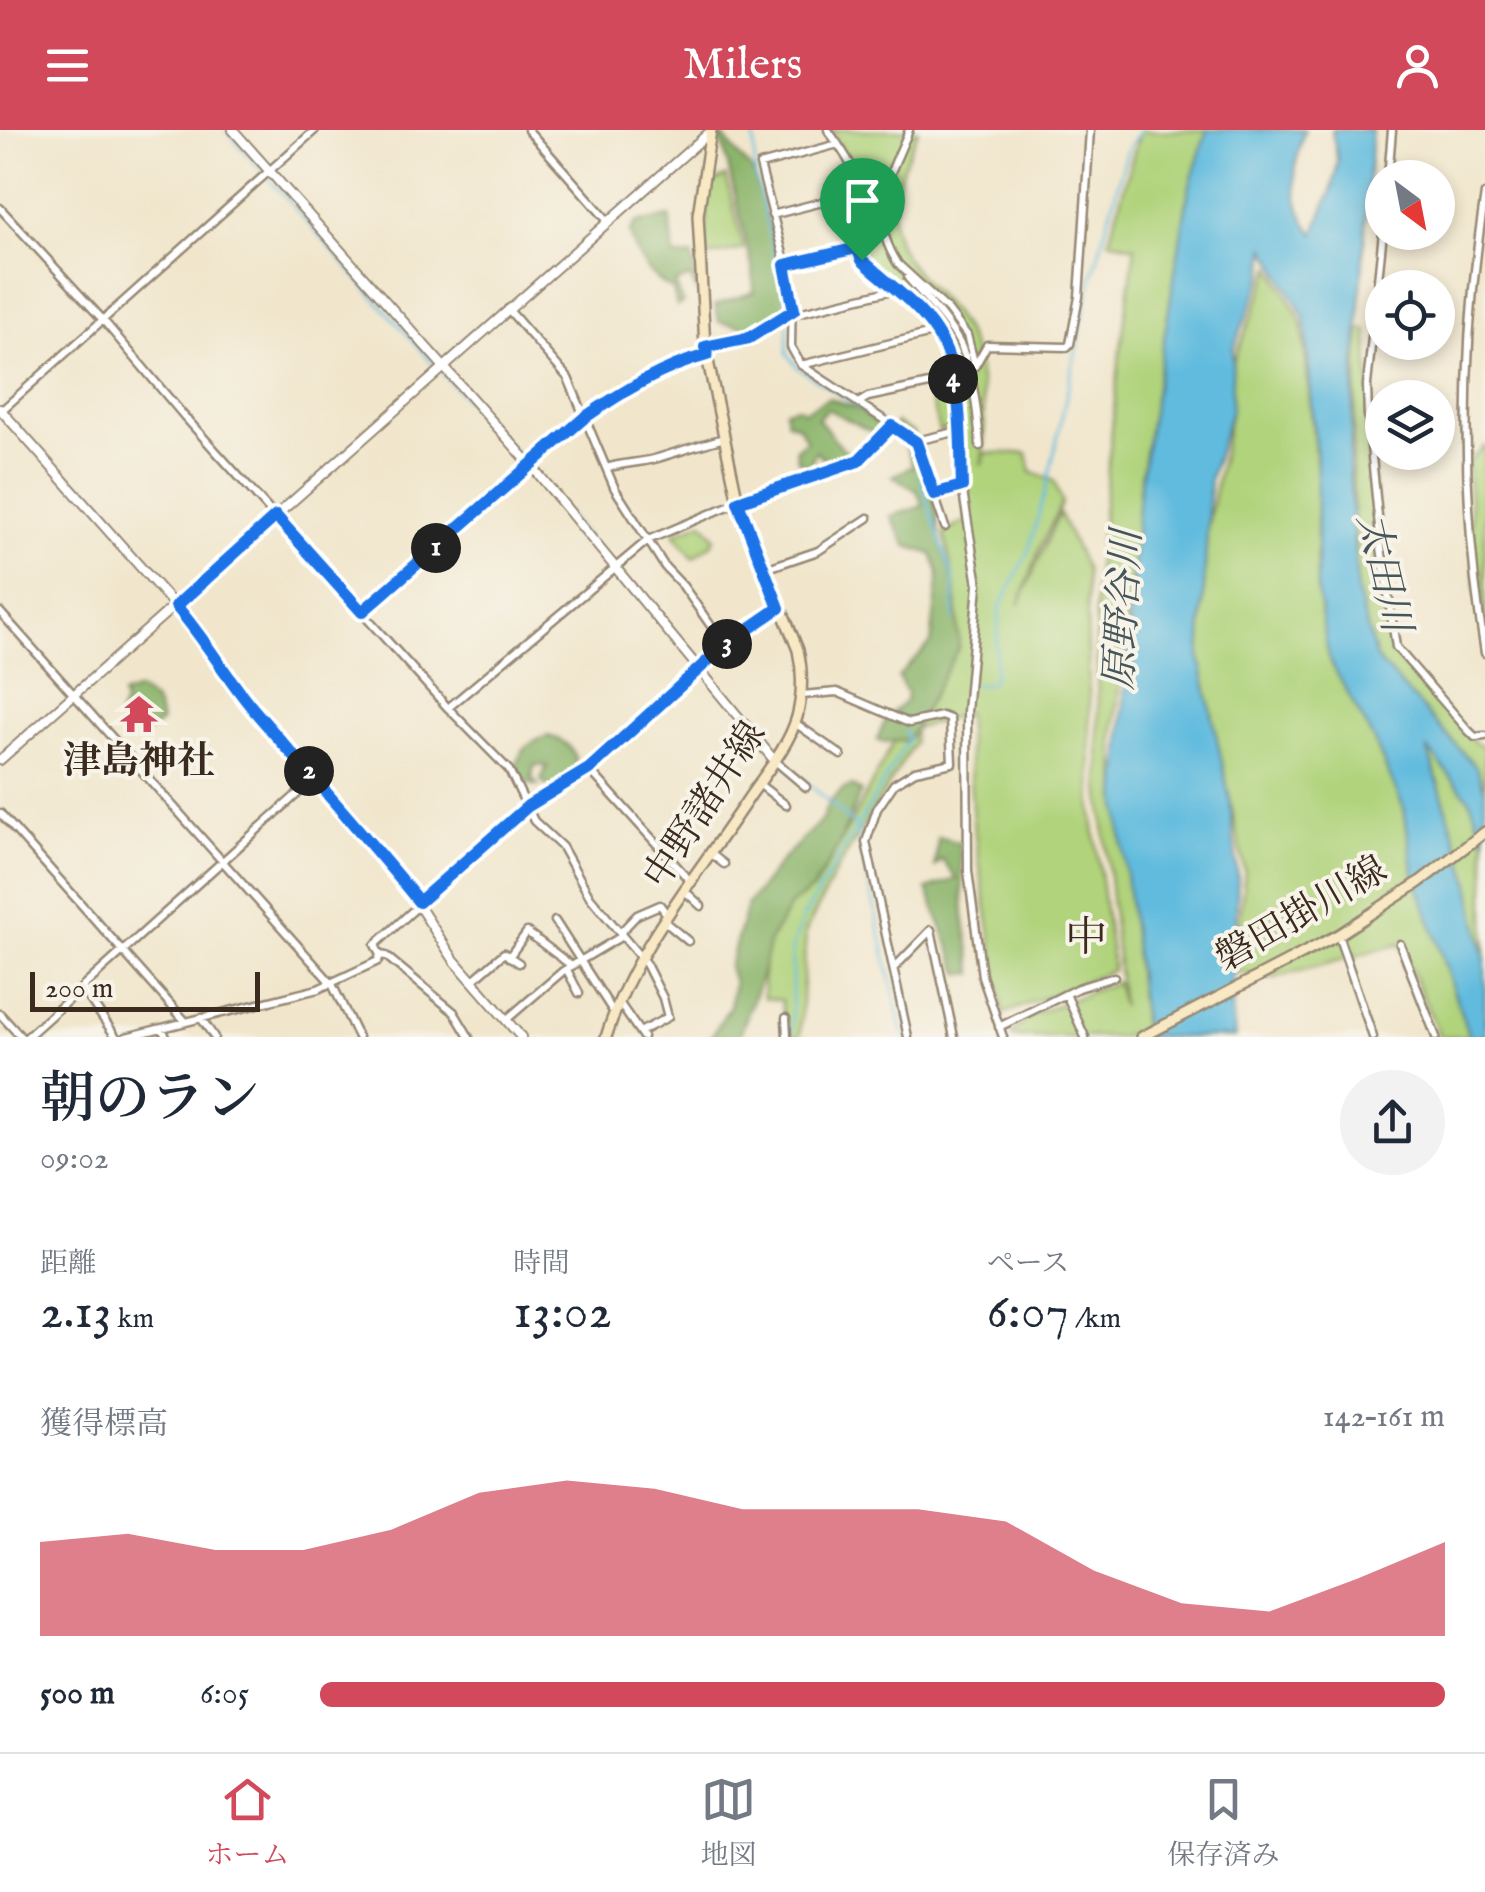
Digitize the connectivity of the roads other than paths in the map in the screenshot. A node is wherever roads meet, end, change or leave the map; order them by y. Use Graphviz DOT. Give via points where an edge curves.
graph roads {
  1 [pos="233,130"];
  2 [pos="315,130"];
  3 [pos="528,130"];
  4 [pos="711,130"];
  5 [pos="828,130"];
  6 [pos="909,130"];
  7 [pos="1090,130"];
  8 [pos="1392,130"];
  9 [pos="838,144"];
  10 [pos="1390,160"];
  11 [pos="270,172"];
  12 [pos="861,192"];
  13 [pos="1485,194"];
  14 [pos="0,208"];
  15 [pos="772,215"];
  16 [pos="608,221"];
  17 [pos="857,248"];
  18 [pos="1382,250"];
  19 [pos="898,264"];
  20 [pos="785,265"];
  21 [pos="894,290"];
  22 [pos="1472,299"];
  23 [pos="1485,299"];
  24 [pos="508,309"];
  25 [pos="794,312"];
  26 [pos="103,320"];
  27 [pos="936,332"];
  28 [pos="706,351"];
  29 [pos="801,365"];
  30 [pos="442,367"];
  31 [pos="953,379"];
  32 [pos="858,403"];
  33 [pos="1,411"];
  34 [pos="584,418"];
  35 [pos="891,427"];
  36 [pos="960,431"];
  37 [pos="725,438"];
  38 [pos="916,442"];
  39 [pos="980,446"];
  40 [pos="531,465"];
  41 [pos="606,468"];
  42 [pos="962,486"];
  43 [pos="934,494"];
  44 [pos="738,502"];
  45 [pos="276,516"];
  46 [pos="868,518"];
  47 [pos="945,527"];
  48 [pos="648,540"];
  49 [pos="614,566"];
  50 [pos="764,570"];
  51 [pos="176,606"];
  52 [pos="779,608"];
  53 [pos="0,612"];
  54 [pos="362,612"];
  55 [pos="724,646"];
  56 [pos="1485,653"];
  57 [pos="701,670"];
  58 [pos="74,694"];
  59 [pos="802,695"];
  60 [pos="448,708"];
  61 [pos="795,723"];
  62 [pos="1485,736"];
  63 [pos="842,755"];
  64 [pos="0,760"];
  65 [pos="774,760"];
  66 [pos="589,769"];
  67 [pos="315,778"];
  68 [pos="759,783"];
  69 [pos="806,787"];
  70 [pos="786,805"];
  71 [pos="528,806"];
  72 [pos="0,813"];
  73 [pos="1485,832"];
  74 [pos="712,854"];
  75 [pos="223,862"];
  76 [pos="724,864"];
  77 [pos="689,888"];
  78 [pos="419,902"];
  79 [pos="701,906"];
  80 [pos="667,919"];
  81 [pos="556,921"];
  82 [pos="621,934"];
  83 [pos="1335,938"];
  84 [pos="688,941"];
  85 [pos="1400,944"];
  86 [pos="123,951"];
  87 [pos="380,956"];
  88 [pos="509,956"];
  89 [pos="641,958"];
  90 [pos="519,963"];
  91 [pos="574,967"];
  92 [pos="893,968"];
  93 [pos="1114,977"];
  94 [pos="472,981"];
  95 [pos="332,984"];
  96 [pos="82,988"];
  97 [pos="579,992"];
  98 [pos="1066,994"];
  99 [pos="618,1000"];
  100 [pos="614,1013"];
  101 [pos="0,1014"];
  102 [pos="201,1018"];
  103 [pos="786,1018"];
  104 [pos="506,1020"];
  105 [pos="186,1022"];
  106 [pos="999,1027"];
  107 [pos="162,1028"];
  108 [pos="642,1034"];
  109 [pos="24,1037"];
  110 [pos="116,1037"];
  111 [pos="126,1037"];
  112 [pos="166,1037"];
  113 [pos="214,1037"];
  114 [pos="358,1037"];
  115 [pos="468,1037"];
  116 [pos="521,1037"];
  117 [pos="606,1037"];
  118 [pos="787,1037"];
  119 [pos="908,1037"];
  120 [pos="954,1037"];
  121 [pos="1003,1037"];
  122 [pos="1085,1037"];
  123 [pos="1142,1037"];
  124 [pos="1373,1037"];
  125 [pos="1436,1037"];
  1 -- 11 [label="street"];
  2 -- 11 [label="street"];
  3 -- 16 [label="street"];
  4 -- 16 [label="street"];
  4 -- 28 [label="main road, 中野諸井線" via="698,215"];
  5 -- 9 [label="street"];
  6 -- 19 [label="street" via="879,214 884,242"];
  7 -- 19 [label="street" via="1070,344 988,345 975,366 967,334"];
  8 -- 10 [label="street"];
  9 -- 12 [label="street"];
  9 -- 15 [label="street" via="760,165"];
  11 -- 26 [label="street"];
  11 -- 30 [label="street"];
  12 -- 15 [label="street"];
  12 -- 17 [label="street"];
  13 -- 22 [label="street"];
  14 -- 26 [label="street"];
  15 -- 20 [label="street"];
  16 -- 24 [label="street"];
  17 -- 20 [label="street"];
  17 -- 21 [label="street"];
  18 -- 62 [label="street" via="1368,419 1396,647 1468,730"];
  19 -- 39 [label="street" via="960,345"];
  20 -- 25 [label="street"];
  21 -- 25 [label="street"];
  21 -- 27 [label="street"];
  22 -- 23 [label="street"];
  22 -- 56 [label="street" via="1466,438 1470,542"];
  24 -- 30 [label="street"];
  24 -- 34 [label="street" via="568,378"];
  25 -- 28 [label="street" via="749,338"];
  25 -- 29 [label="street" via="791,347"];
  26 -- 33 [label="street"];
  26 -- 45 [label="street"];
  27 -- 29 [label="street"];
  27 -- 31 [label="street"];
  28 -- 34 [label="street"];
  28 -- 37 [label="main road, 中野諸井線"];
  29 -- 32 [label="street"];
  30 -- 40 [label="street"];
  30 -- 45 [label="street"];
  31 -- 32 [label="street"];
  31 -- 36 [label="street"];
  32 -- 35 [label="street"];
  33 -- 51 [label="street"];
  34 -- 40 [label="street"];
  34 -- 41 [label="street"];
  35 -- 38 [label="street"];
  35 -- 44 [label="street" via="849,465"];
  36 -- 38 [label="street"];
  36 -- 42 [label="street"];
  37 -- 41 [label="street"];
  37 -- 44 [label="main road, 中野諸井線"];
  38 -- 43 [label="street"];
  40 -- 49 [label="street"];
  40 -- 54 [label="street"];
  41 -- 48 [label="street"];
  42 -- 43 [label="street"];
  42 -- 106 [label="street" via="978,585 966,726 968,871 982,976"];
  43 -- 47 [label="street"];
  44 -- 48 [label="street"];
  44 -- 50 [label="main road, 中野諸井線"];
  45 -- 51 [label="street"];
  45 -- 54 [label="street"];
  46 -- 50 [label="street" via="818,551"];
  48 -- 49 [label="street"];
  48 -- 55 [label="street"];
  49 -- 57 [label="street"];
  49 -- 60 [label="street"];
  50 -- 52 [label="main road, 中野諸井線"];
  51 -- 58 [label="street"];
  51 -- 67 [label="street" via="252,709"];
  52 -- 55 [label="street"];
  52 -- 59 [label="main road, 中野諸井線" via="798,650"];
  53 -- 58 [label="street"];
  54 -- 60 [label="street"];
  55 -- 57 [label="street"];
  57 -- 65 [label="street"];
  57 -- 66 [label="street"];
  58 -- 64 [label="street"];
  58 -- 75 [label="street"];
  59 -- 61 [label="main road, 中野諸井線"];
  59 -- 92 [label="street" via="838,692 909,723 950,719 952,763 915,771 894,784 866,842"];
  60 -- 71 [label="street" via="509,770"];
  61 -- 63 [label="street"];
  61 -- 65 [label="main road, 中野諸井線"];
  65 -- 68 [label="main road, 中野諸井線"];
  65 -- 69 [label="street"];
  66 -- 71 [label="street"];
  66 -- 77 [label="street"];
  67 -- 75 [label="street"];
  67 -- 78 [label="street"];
  68 -- 70 [label="street"];
  68 -- 74 [label="main road, 中野諸井線"];
  71 -- 78 [label="street"];
  71 -- 82 [label="street"];
  72 -- 86 [label="street"];
  73 -- 83 [label="main road, 磐田掛川線"];
  74 -- 76 [label="street"];
  74 -- 77 [label="main road, 中野諸井線"];
  75 -- 86 [label="street"];
  75 -- 95 [label="street"];
  77 -- 79 [label="street"];
  77 -- 80 [label="main road, 中野諸井線"];
  78 -- 87 [label="street" via="375,945"];
  78 -- 94 [label="street"];
  80 -- 82 [label="street" via="660,905 636,915"];
  80 -- 84 [label="street"];
  80 -- 89 [label="main road, 中野諸井線"];
  81 -- 91 [label="street"];
  82 -- 89 [label="street"];
  82 -- 91 [label="street"];
  83 -- 123 [label="main road, 磐田掛川線"];
  83 -- 124 [label="street"];
  85 -- 125 [label="street"];
  86 -- 96 [label="street"];
  86 -- 105 [label="street"];
  87 -- 95 [label="street"];
  87 -- 115 [label="street" via="454,1012"];
  88 -- 90 [label="street"];
  88 -- 91 [label="street" via="528,932"];
  88 -- 94 [label="street" via="504,953"];
  89 -- 99 [label="main road, 中野諸井線"];
  89 -- 108 [label="street" via="668,1017"];
  91 -- 97 [label="street"];
  91 -- 100 [label="street"];
  91 -- 104 [label="street"];
  92 -- 119 [label="street"];
  92 -- 120 [label="street" via="931,930"];
  93 -- 98 [label="street"];
  94 -- 104 [label="street"];
  95 -- 102 [label="street"];
  95 -- 114 [label="street"];
  96 -- 109 [label="street"];
  96 -- 110 [label="street"];
  98 -- 106 [label="street"];
  98 -- 122 [label="street"];
  99 -- 100 [label="main road, 中野諸井線"];
  99 -- 108 [label="street"];
  100 -- 117 [label="main road, 中野諸井線"];
  101 -- 109 [label="street"];
  102 -- 105 [label="street"];
  102 -- 113 [label="street"];
  103 -- 118 [label="street"];
  104 -- 116 [label="street"];
  105 -- 107 [label="street"];
  106 -- 121 [label="street"];
  107 -- 111 [label="street"];
  107 -- 112 [label="street"];
}
